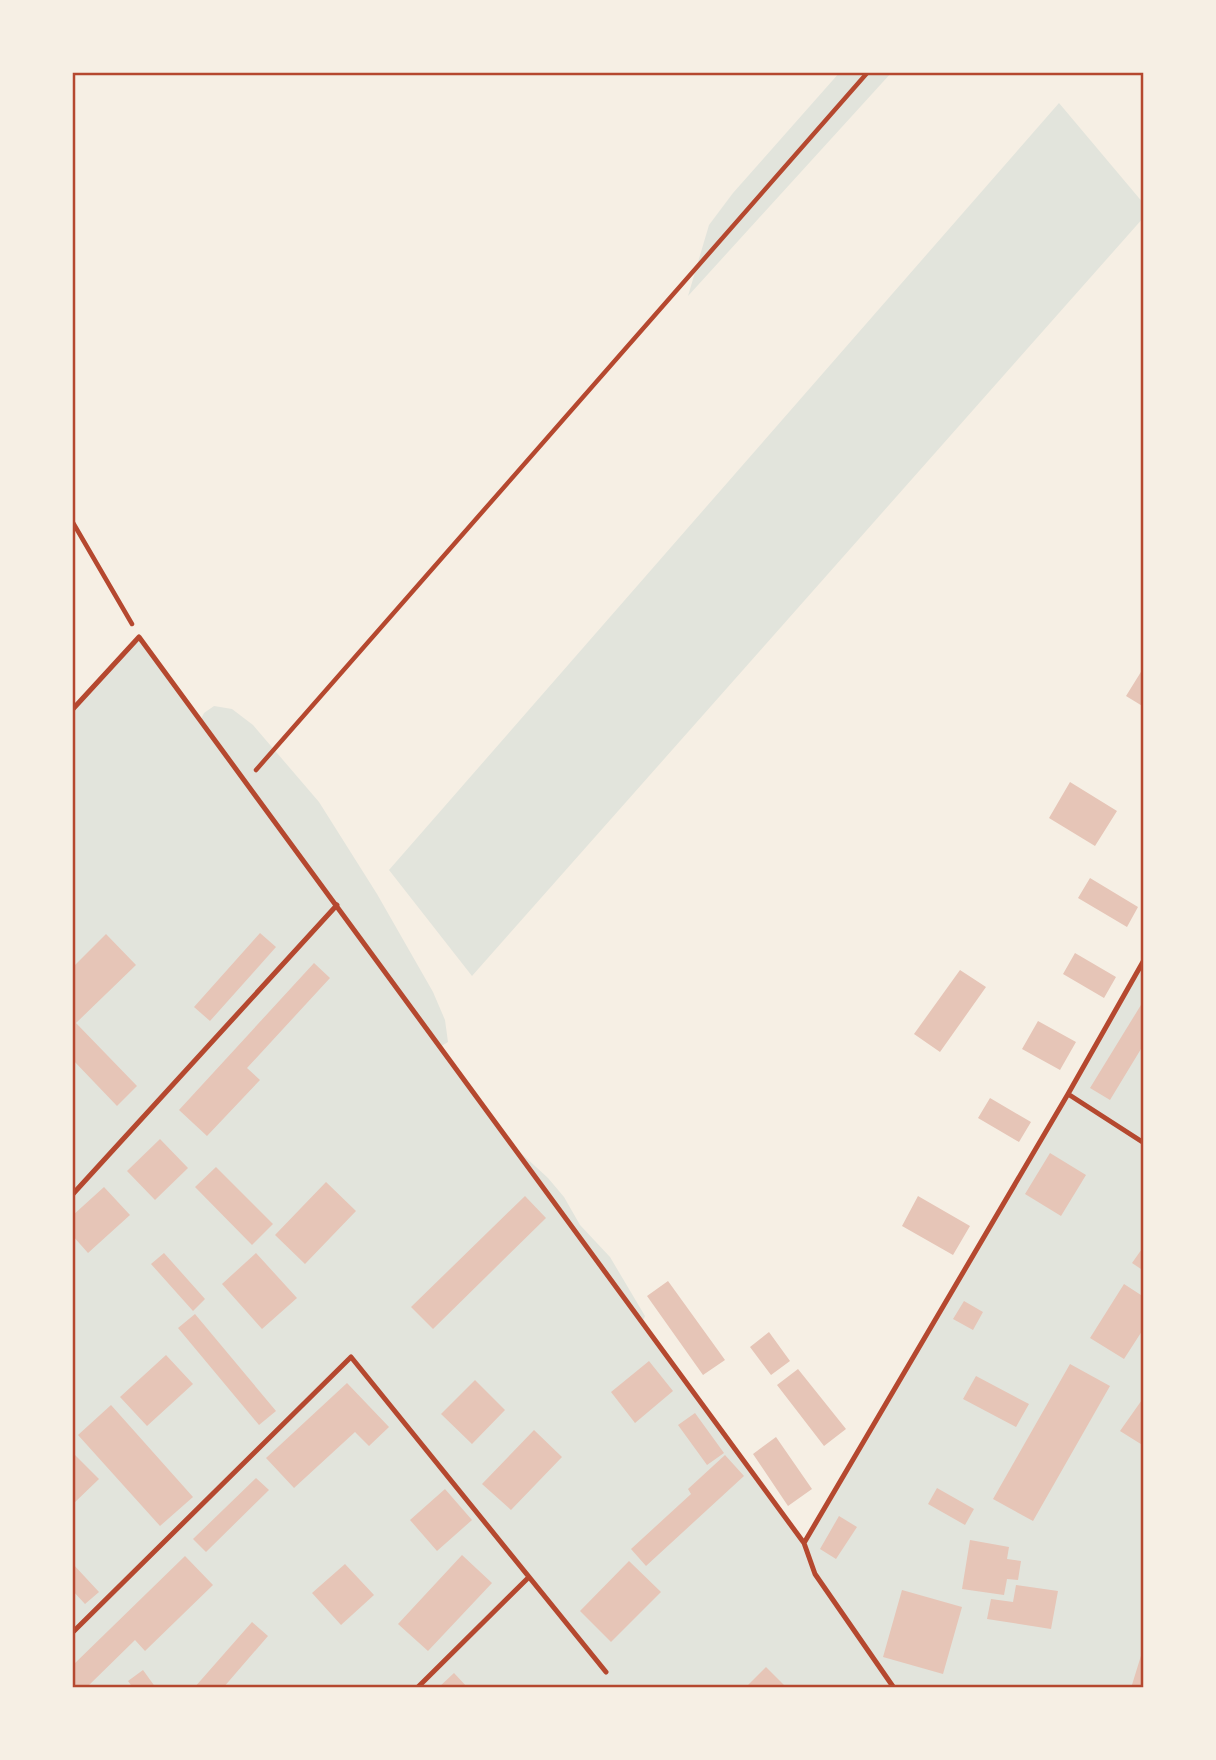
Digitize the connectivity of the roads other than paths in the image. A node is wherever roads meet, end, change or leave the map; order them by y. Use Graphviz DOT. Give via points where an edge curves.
graph roads {
  1 [pos="72,710"];
  2 [pos="337,905"];
  3 [pos="1144,960"];
  4 [pos="1068,1094"];
  5 [pos="1144,1143"];
  6 [pos="72,1195"];
  7 [pos="804,1543"];
  8 [pos="528,1577"];
  9 [pos="72,1633"];
  10 [pos="606,1672"];
  11 [pos="417,1688"];
  12 [pos="894,1688"];
  1 -- 2 [label="lane" via="139,637"];
  2 -- 6 [label="lane"];
  2 -- 7 [label="lane"];
  3 -- 4 [label="lane"];
  4 -- 5 [label="lane"];
  4 -- 7 [label="lane"];
  7 -- 12 [label="lane" via="816,1574"];
  8 -- 9 [label="lane" via="351,1357"];
  8 -- 10 [label="lane"];
  8 -- 11 [label="lane"];
}
